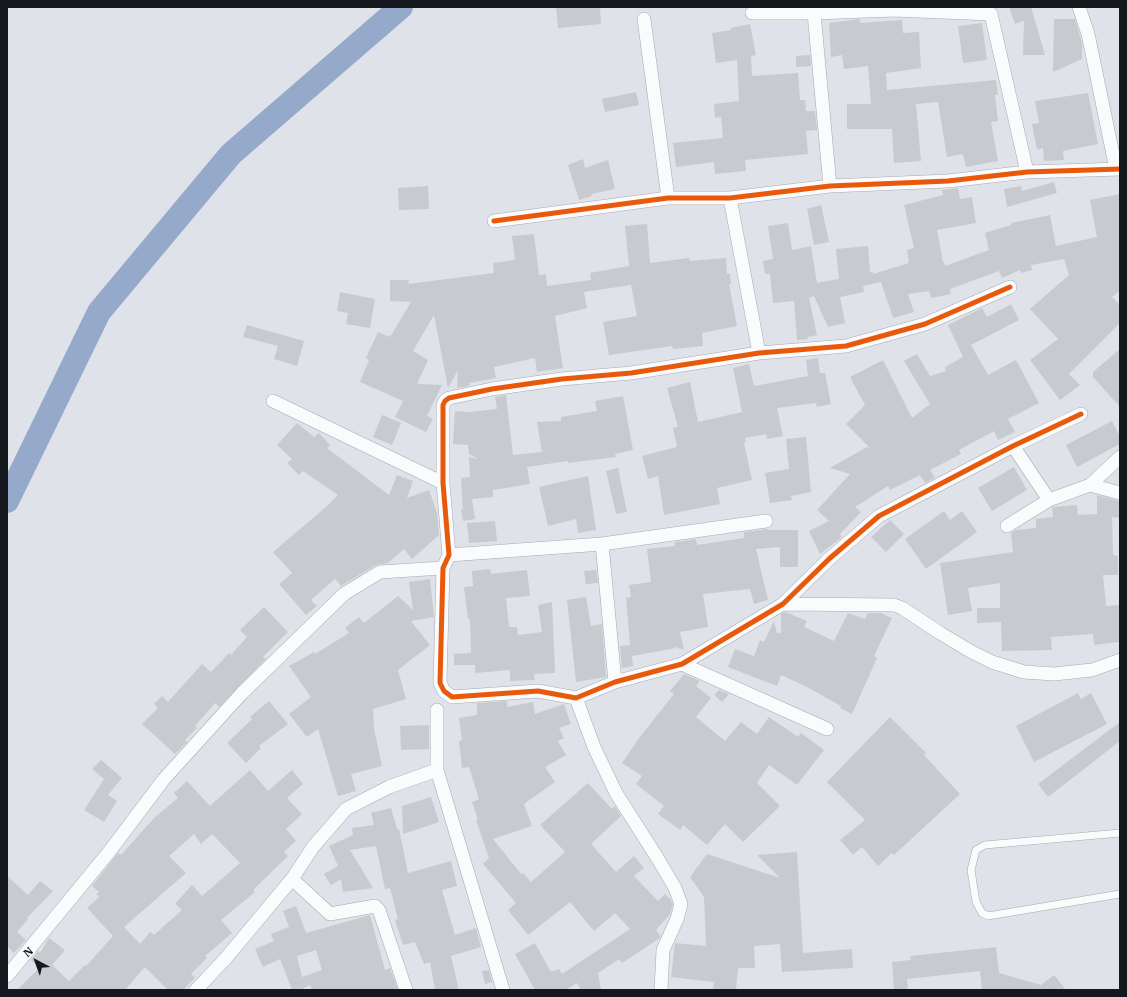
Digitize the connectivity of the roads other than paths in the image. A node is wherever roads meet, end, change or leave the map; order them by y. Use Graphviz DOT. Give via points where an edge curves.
graph roads {
  1 [pos="1079,7"];
  2 [pos="990,11"];
  3 [pos="752,13"];
  4 [pos="814,13"];
  5 [pos="644,19"];
  6 [pos="1118,169"];
  7 [pos="1027,172"];
  8 [pos="830,186"];
  9 [pos="668,198"];
  10 [pos="730,198"];
  11 [pos="494,221"];
  12 [pos="1010,287"];
  13 [pos="759,353"];
  14 [pos="273,402"];
  15 [pos="1081,414"];
  16 [pos="1013,446"];
  17 [pos="1120,457"];
  18 [pos="443,483"];
  19 [pos="1090,485"];
  20 [pos="1120,493"];
  21 [pos="1049,500"];
  22 [pos="766,522"];
  23 [pos="1007,526"];
  24 [pos="602,544"];
  25 [pos="449,555"];
  26 [pos="443,568"];
  27 [pos="783,604"];
  28 [pos="1120,660"];
  29 [pos="682,664"];
  30 [pos="615,682"];
  31 [pos="576,698"];
  32 [pos="437,710"];
  33 [pos="827,729"];
  34 [pos="437,770"];
  35 [pos="1120,832"];
  36 [pos="292,879"];
  37 [pos="1120,894"];
  38 [pos="7,976"];
  39 [pos="196,990"];
  40 [pos="406,990"];
  41 [pos="503,990"];
  42 [pos="661,990"];
  1 -- 6 [label="street" via="1088,34"];
  2 -- 4 [label="street" via="894,10"];
  2 -- 7 [label="street"];
  3 -- 4 [label="street"];
  4 -- 8 [label="street"];
  5 -- 9 [label="street"];
  6 -- 7 [label="street"];
  7 -- 8 [label="street" via="948,181"];
  8 -- 10 [label="street"];
  9 -- 10 [label="street"];
  9 -- 11 [label="street"];
  10 -- 13 [label="street"];
  12 -- 13 [label="street" via="925,324 846,346"];
  13 -- 18 [label="street" via="631,373 492,389 449,398 443,404"];
  14 -- 18 [label="street"];
  15 -- 16 [label="street"];
  16 -- 21 [label="street"];
  16 -- 27 [label="street" via="879,516 840,548"];
  17 -- 19 [label="street"];
  18 -- 25 [label="street"];
  19 -- 20 [label="street"];
  19 -- 21 [label="street"];
  21 -- 23 [label="street"];
  22 -- 24 [label="street"];
  24 -- 25 [label="street"];
  24 -- 30 [label="street"];
  25 -- 26 [label="street"];
  26 -- 31 [label="street" via="440,683 444,691 452,697 538,691"];
  26 -- 38 [label="street" via="380,572 344,594 242,693 164,779 109,852"];
  27 -- 28 [label="street" via="894,605 970,651 992,662 1024,672 1054,674 1092,670"];
  27 -- 29 [label="street"];
  29 -- 30 [label="street"];
  29 -- 33 [label="street"];
  30 -- 31 [label="street"];
  31 -- 42 [label="street" via="594,747 616,793 675,888 681,904 663,950"];
  32 -- 34 [label="street"];
  34 -- 36 [label="street" via="389,787 346,809 313,847"];
  34 -- 41 [label="street"];
  35 -- 37 [label="lane" via="985,845 976,850 971,870 976,902 982,913 988,916"];
  36 -- 39 [label="street"];
  36 -- 40 [label="street" via="330,914 375,906 379,910"];
}
